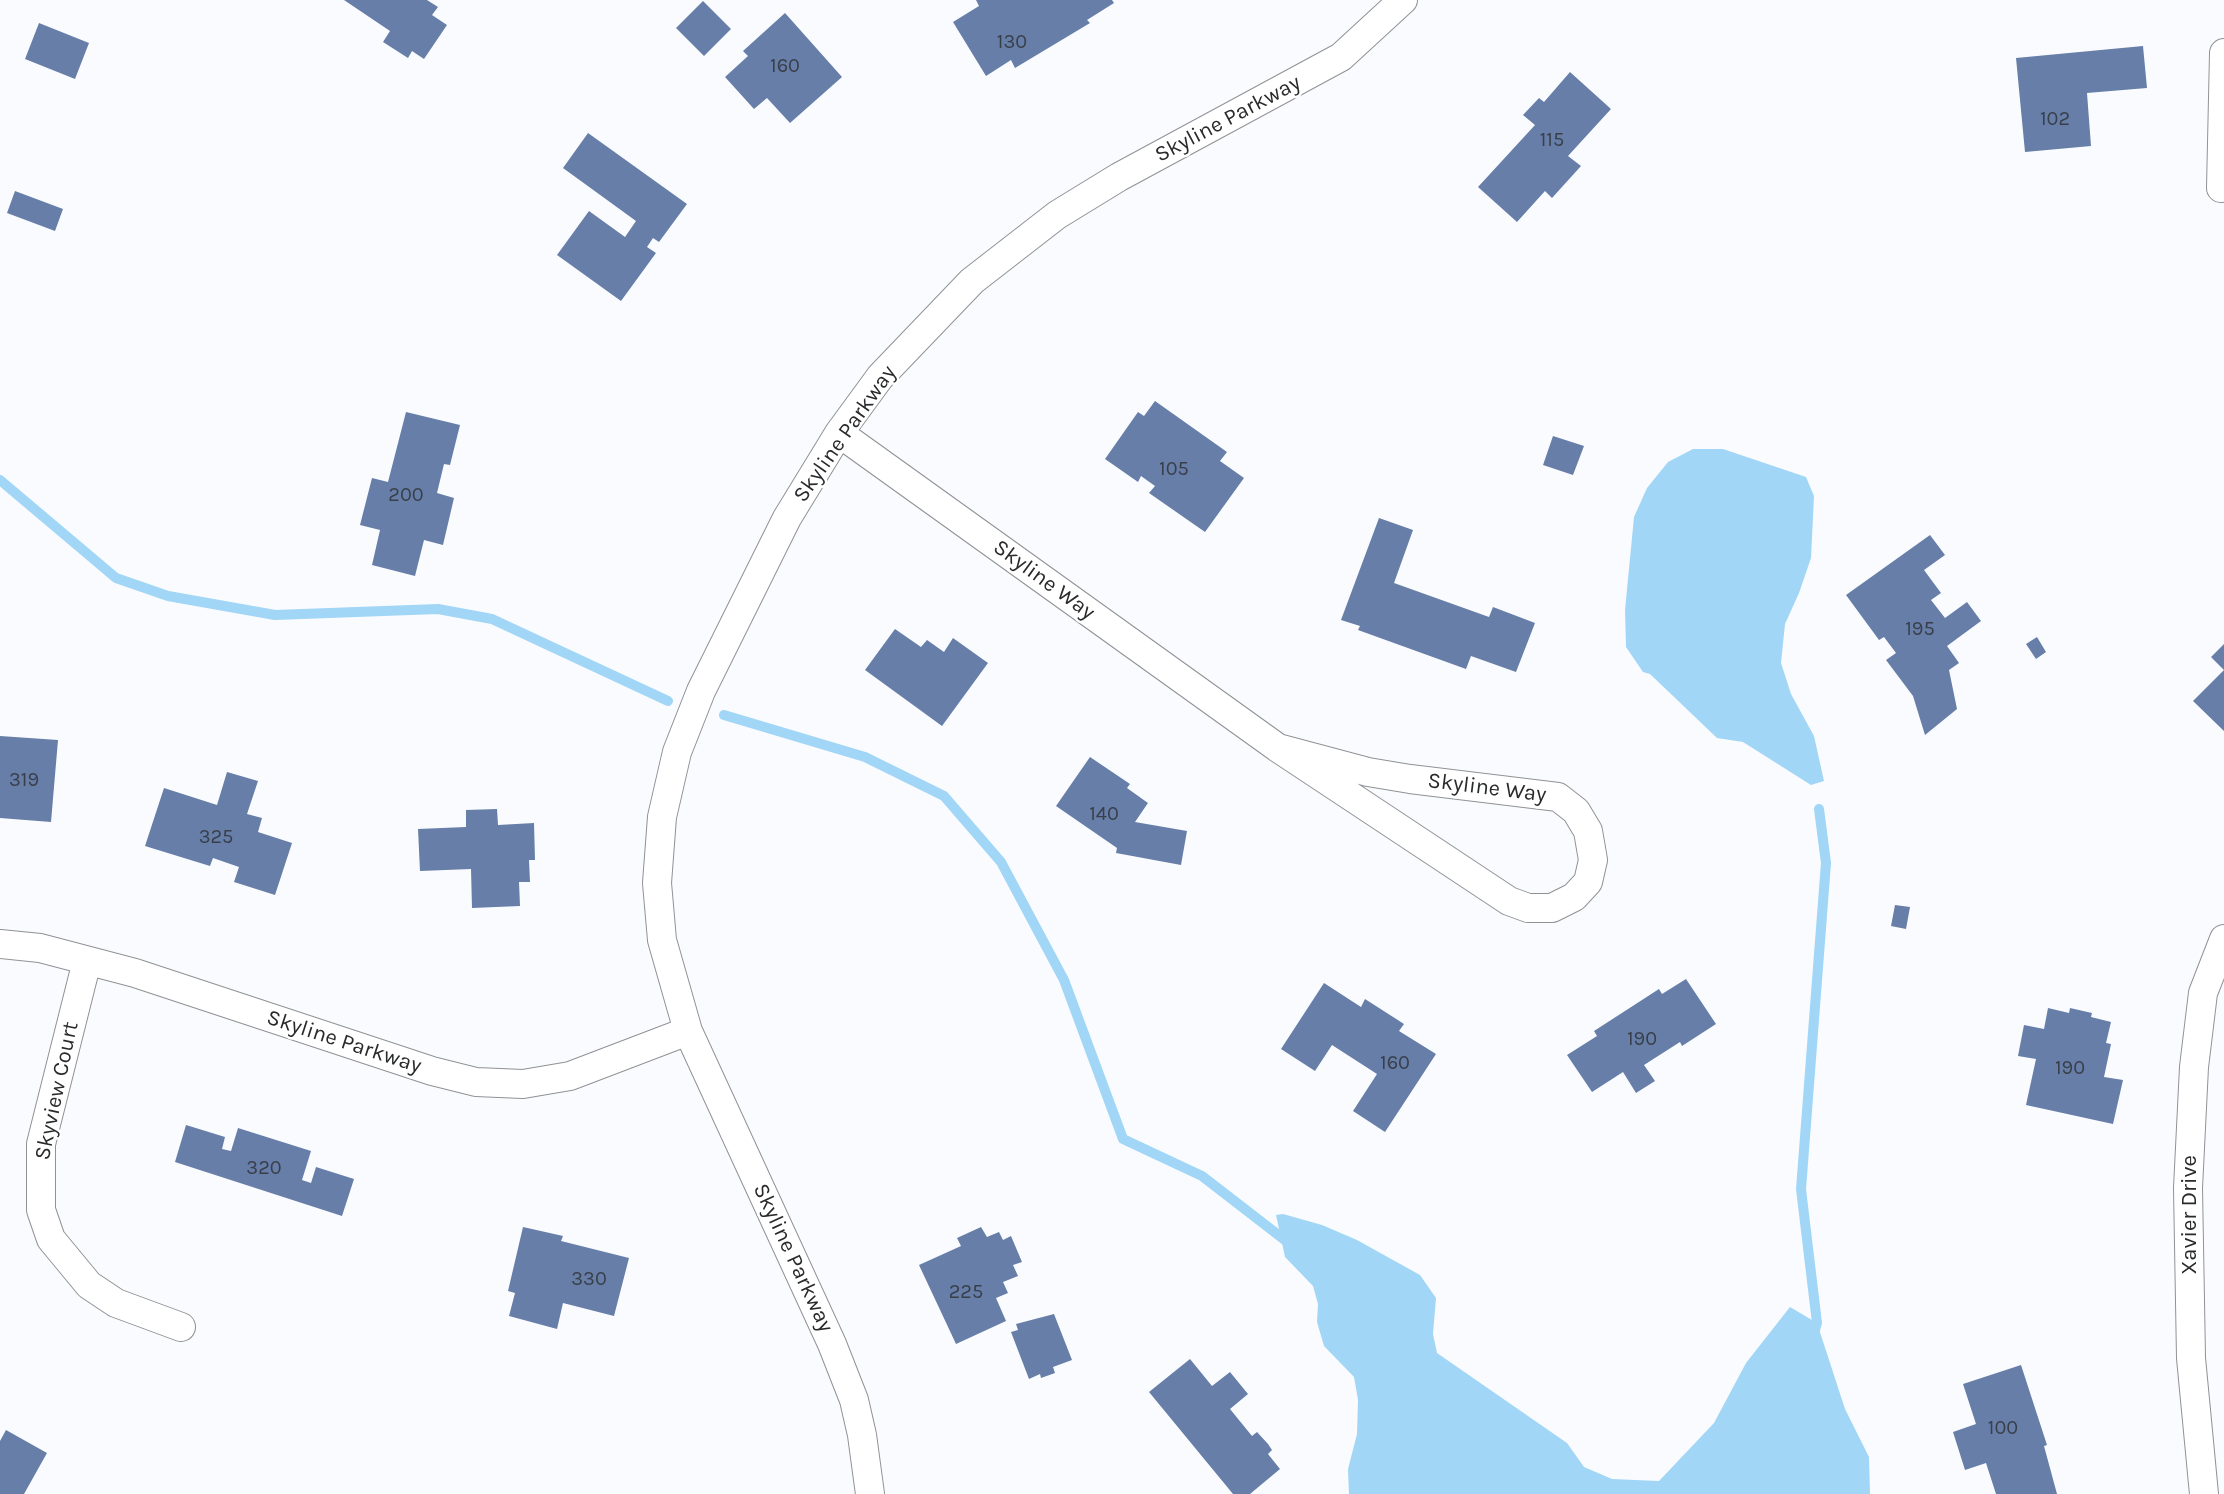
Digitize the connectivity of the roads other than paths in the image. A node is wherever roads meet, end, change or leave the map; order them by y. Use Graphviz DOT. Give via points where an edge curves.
graph roads {
  1 [pos="1403,0"];
  2 [pos="2224,53"];
  3 [pos="2221,188"];
  4 [pos="839,433"];
  5 [pos="1278,748"];
  6 [pos="2224,939"];
  7 [pos="0,944"];
  8 [pos="87,961"];
  9 [pos="688,1031"];
  10 [pos="181,1327"];
  11 [pos="870,1494"];
  12 [pos="2204,1494"];
  1 -- 4 [label="street, Skyline Parkway" via="1341,57 1119,177 1057,215 972,280 880,377"];
  2 -- 3 [label="street"];
  4 -- 5 [label="street, Skyline Way"];
  4 -- 9 [label="street, Skyline Parkway" via="776,538 701,690 677,752 663,817 657,883 662,940"];
  5 -- 5 [label="street, Skyline Way" via="1509,901 1528,908 1552,908 1574,897 1588,882 1593,860 1588,831 1576,811 1558,797 1400,777"];
  6 -- 12 [label="street, Xavier Drive" via="2203,993 2194,1067 2188,1188 2191,1358"];
  7 -- 8 [label="street, Skyline Parkway" via="40,948"];
  8 -- 9 [label="street, Skyline Parkway" via="476,1082 523,1083 570,1076"];
  8 -- 10 [label="street, Skyview Court" via="41,1144 41,1210 51,1239 89,1286 116,1303"];
  9 -- 11 [label="street, Skyline Parkway" via="832,1344 854,1400"];
}
